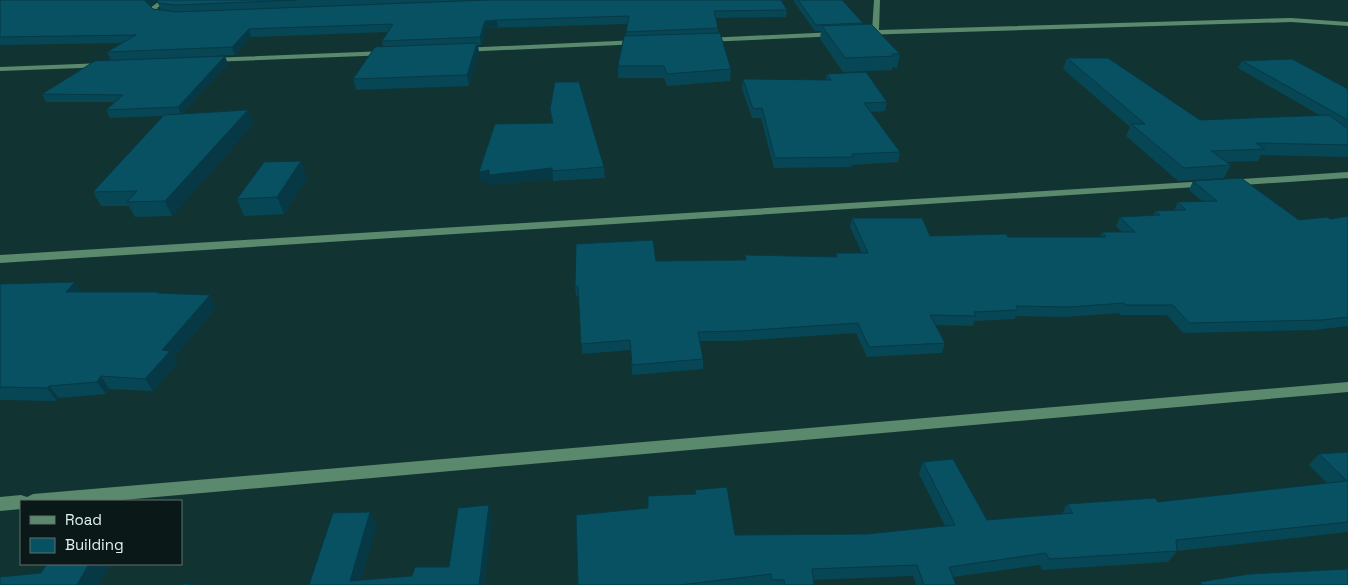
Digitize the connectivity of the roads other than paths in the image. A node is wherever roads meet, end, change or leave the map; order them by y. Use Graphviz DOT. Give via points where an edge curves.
graph roads {
  1 [pos="165,0"];
  2 [pos="877,0"];
  3 [pos="172,15"];
  4 [pos="1348,24"];
  5 [pos="874,32"];
  6 [pos="855,33"];
  7 [pos="845,34"];
  8 [pos="696,40"];
  9 [pos="646,42"];
  10 [pos="457,50"];
  11 [pos="398,52"];
  12 [pos="199,61"];
  13 [pos="109,64"];
  14 [pos="0,69"];
  15 [pos="1348,175"];
  16 [pos="0,260"];
  17 [pos="1348,387"];
  18 [pos="45,500"];
  19 [pos="20,502"];
  20 [pos="0,504"];
  1 -- 3 [label="street" via="153,8 158,14"];
  2 -- 5 [label="street"];
  4 -- 5 [label="street" via="1291,20"];
  5 -- 6 [label="street"];
  7 -- 8 [label="street"];
  9 -- 10 [label="street"];
  11 -- 12 [label="street"];
  13 -- 14 [label="street"];
  15 -- 16 [label="street"];
  17 -- 18 [label="street"];
  19 -- 20 [label="street"];
}
